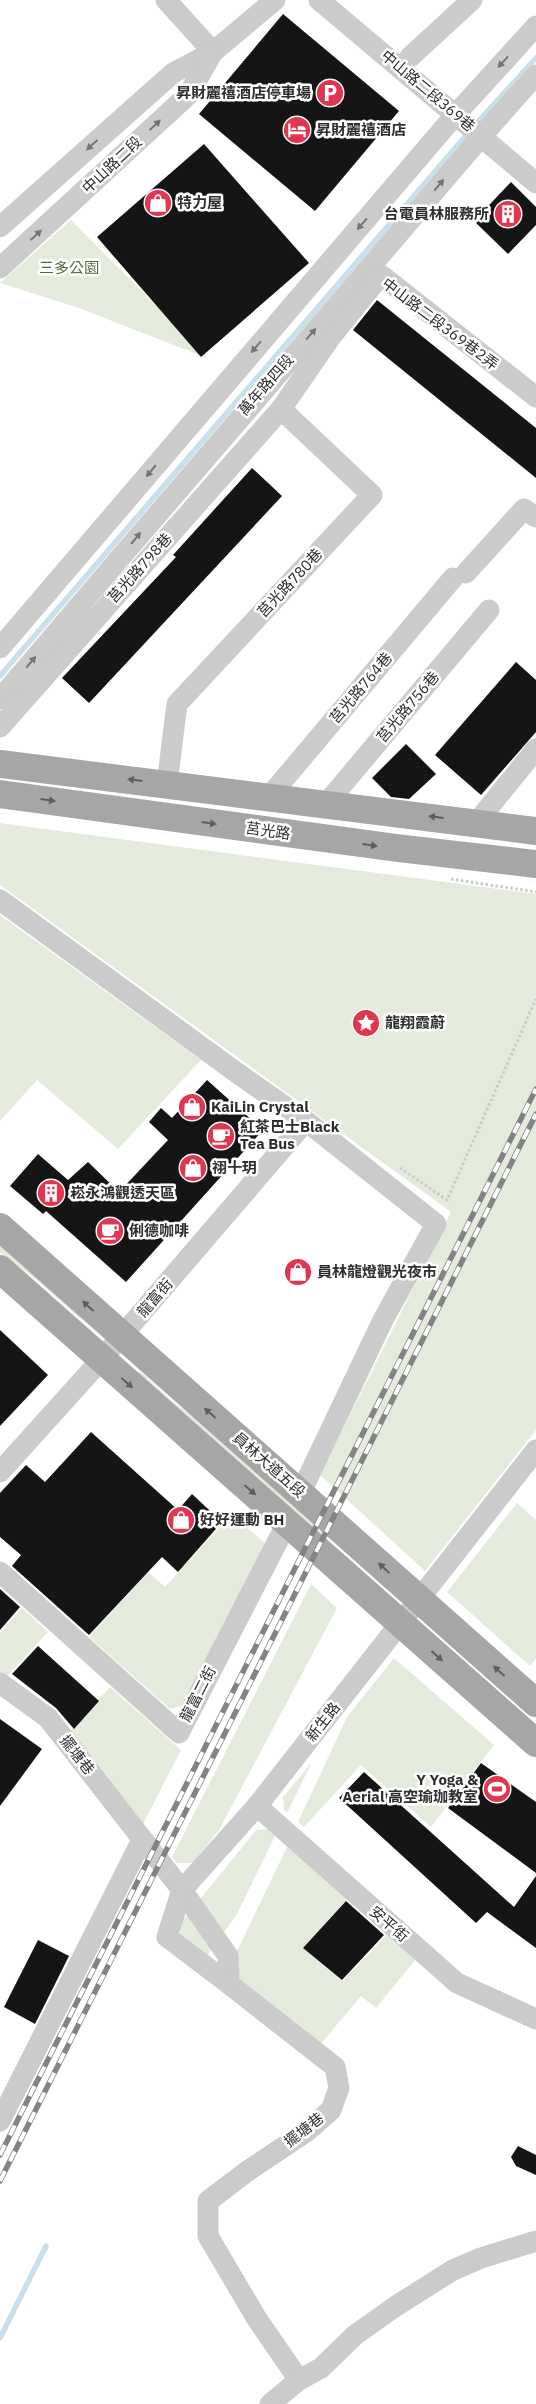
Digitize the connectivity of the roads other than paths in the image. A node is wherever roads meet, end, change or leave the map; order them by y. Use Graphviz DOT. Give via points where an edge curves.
graph roads {
  1 [pos="166,0"];
  2 [pos="275,0"];
  3 [pos="319,0"];
  4 [pos="472,0"];
  5 [pos="536,26"];
  6 [pos="213,52"];
  7 [pos="410,57"];
  8 [pos="536,75"];
  9 [pos="456,114"];
  10 [pos="480,136"];
  11 [pos="536,183"];
  12 [pos="0,227"];
  13 [pos="0,268"];
  14 [pos="536,397"];
  15 [pos="281,409"];
  16 [pos="536,518"];
  17 [pos="489,610"];
  18 [pos="0,648"];
  19 [pos="0,699"];
  20 [pos="0,726"];
  21 [pos="536,749"];
  22 [pos="0,764"];
  23 [pos="167,784"];
  24 [pos="0,794"];
  25 [pos="268,797"];
  26 [pos="326,804"];
  27 [pos="477,822"];
  28 [pos="536,831"];
  29 [pos="536,864"];
  30 [pos="0,900"];
  31 [pos="306,1121"];
  32 [pos="0,1227"];
  33 [pos="0,1269"];
  34 [pos="122,1336"];
  35 [pos="101,1360"];
  36 [pos="536,1450"];
  37 [pos="0,1472"];
  38 [pos="301,1492"];
  39 [pos="287,1523"];
  40 [pos="0,1572"];
  41 [pos="420,1600"];
  42 [pos="401,1624"];
  43 [pos="0,1683"];
  44 [pos="536,1703"];
  45 [pos="536,1743"];
  46 [pos="257,1806"];
  47 [pos="142,1840"];
  48 [pos="182,1890"];
  49 [pos="229,1984"];
  50 [pos="536,2019"];
  51 [pos="0,2121"];
  52 [pos="536,2241"];
  53 [pos="300,2380"];
  54 [pos="270,2404"];
  1 -- 6 [label="street"];
  2 -- 6 [label="street, 中山路二段"];
  3 -- 9 [label="street, 中山路二段369巷"];
  4 -- 7 [label="street"];
  5 -- 9 [label="street, one-way"];
  6 -- 12 [label="street, 中山路二段, one-way" via="173,73"];
  13 -- 6 [label="street, 中山路二段, one-way" via="188,95"];
  8 -- 10 [label="street, 萬年路四段"];
  9 -- 10 [label="street, 中山路二段369巷"];
  9 -- 18 [label="street, one-way"];
  10 -- 11 [label="street, 中山路二段369巷"];
  19 -- 10 [label="street, 萬年路四段, one-way"];
  14 -- 15 [label="street, 中山路二段369巷2弄" via="381,276 330,338"];
  15 -- 20 [label="street, 莒光路798巷"];
  15 -- 23 [label="street, 莒光路780巷" via="372,495 178,704"];
  16 -- 25 [label="street, 莒光路764巷" via="524,509 459,576"];
  17 -- 26 [label="street, 莒光路756巷"];
  21 -- 27 [label="street"];
  23 -- 22 [label="main road, one-way"];
  23 -- 25 [label="main road"];
  24 -- 29 [label="main road, 莒光路, one-way"];
  25 -- 26 [label="main road"];
  27 -- 26 [label="main road, one-way"];
  27 -- 28 [label="main road"];
  30 -- 31 [label="street"];
  31 -- 34 [label="street, 龍富街"];
  31 -- 38 [label="street" via="436,1224 383,1320"];
  34 -- 32 [label="main road, 員林大道五段, one-way"];
  33 -- 35 [label="main road"];
  34 -- 35 [label="street, 龍富街"];
  38 -- 34 [label="main road, 員林大道五段, one-way"];
  35 -- 37 [label="street, 龍富街"];
  35 -- 39 [label="main road, one-way"];
  36 -- 41 [label="street, 新生路"];
  41 -- 38 [label="main road, 員林大道五段, one-way"];
  39 -- 40 [label="street, 龍富二街" via="178,1733"];
  39 -- 42 [label="main road"];
  41 -- 42 [label="street, 新生路"];
  44 -- 41 [label="main road, 員林大道五段, one-way"];
  42 -- 45 [label="main road, one-way"];
  42 -- 46 [label="street, 新生路"];
  43 -- 47 [label="street, 擺塘巷" via="48,1718"];
  46 -- 48 [label="street, 新生路"];
  46 -- 50 [label="street, 安平街" via="457,1983"];
  47 -- 48 [label="street, 擺塘巷"];
  47 -- 51 [label="street"];
  48 -- 49 [label="street, 擺塘巷" via="228,1956"];
  48 -- 49 [label="street, 新生路" via="167,1936"];
  49 -- 53 [label="street, 擺塘巷" via="335,2067 339,2088 331,2110 306,2132 208,2202 208,2236 258,2319"];
  52 -- 53 [label="street" via="452,2270 355,2335 321,2368"];
  53 -- 54 [label="street"];
}
